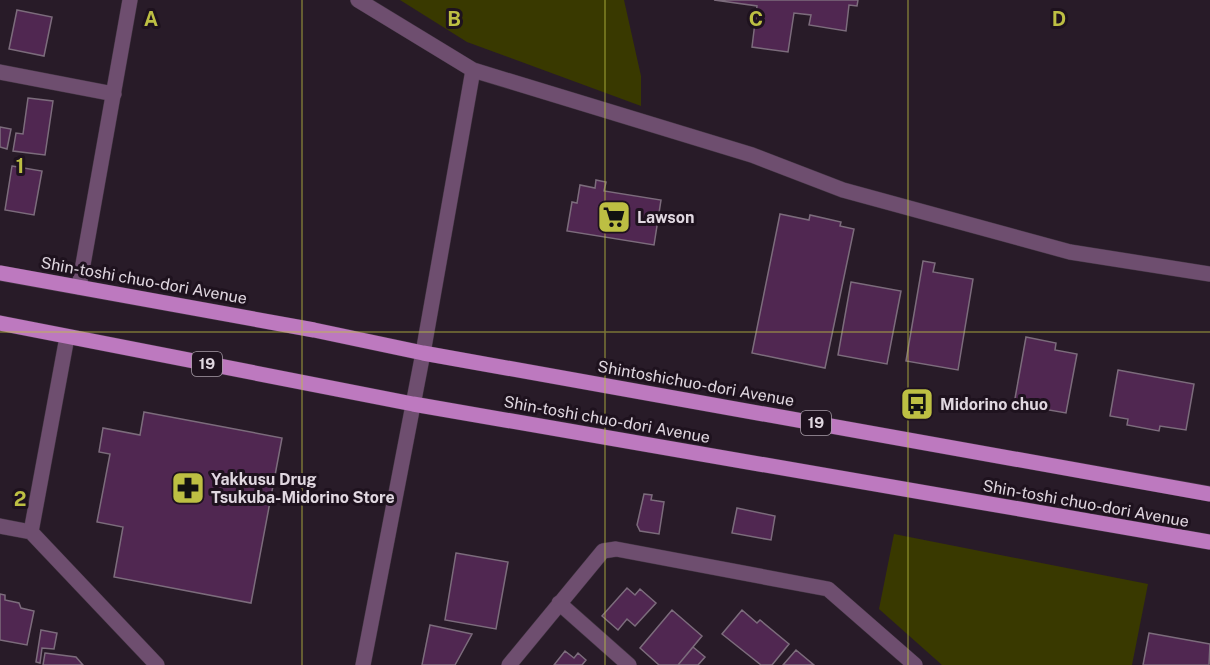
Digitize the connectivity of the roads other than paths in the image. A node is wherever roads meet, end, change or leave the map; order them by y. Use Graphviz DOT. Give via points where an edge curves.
graph roads {
  1 [pos="130,0"];
  2 [pos="358,0"];
  3 [pos="473,70"];
  4 [pos="0,72"];
  5 [pos="114,94"];
  6 [pos="0,273"];
  7 [pos="1210,274"];
  8 [pos="79,287"];
  9 [pos="0,323"];
  10 [pos="67,337"];
  11 [pos="423,353"];
  12 [pos="413,404"];
  13 [pos="1210,494"];
  14 [pos="0,526"];
  15 [pos="31,532"];
  16 [pos="1210,542"];
  17 [pos="559,603"];
  18 [pos="157,665"];
  19 [pos="363,665"];
  20 [pos="509,665"];
  21 [pos="629,665"];
  22 [pos="915,665"];
  1 -- 5 [label="street"];
  2 -- 3 [label="street"];
  3 -- 7 [label="street" via="752,155 843,190 1070,252"];
  3 -- 11 [label="street"];
  4 -- 5 [label="street"];
  5 -- 8 [label="street"];
  6 -- 8 [label="main road, Shin-toshi chuo-dori Avenue / 19"];
  8 -- 11 [label="main road, Shin-toshi chuo-dori Avenue / 19"];
  9 -- 10 [label="main road, Shin-toshi chuo-dori Avenue / 19"];
  10 -- 12 [label="main road, Shin-toshi chuo-dori Avenue / 19"];
  10 -- 15 [label="street"];
  11 -- 12 [label="street"];
  11 -- 13 [label="main road, Shintoshichuo-dori Avenue / 19"];
  12 -- 16 [label="main road, Shin-toshi chuo-dori Avenue / 19"];
  12 -- 19 [label="street"];
  14 -- 15 [label="street"];
  15 -- 18 [label="street"];
  17 -- 20 [label="street"];
  17 -- 21 [label="street"];
  17 -- 22 [label="street" via="603,551 616,549 828,589"];
}
